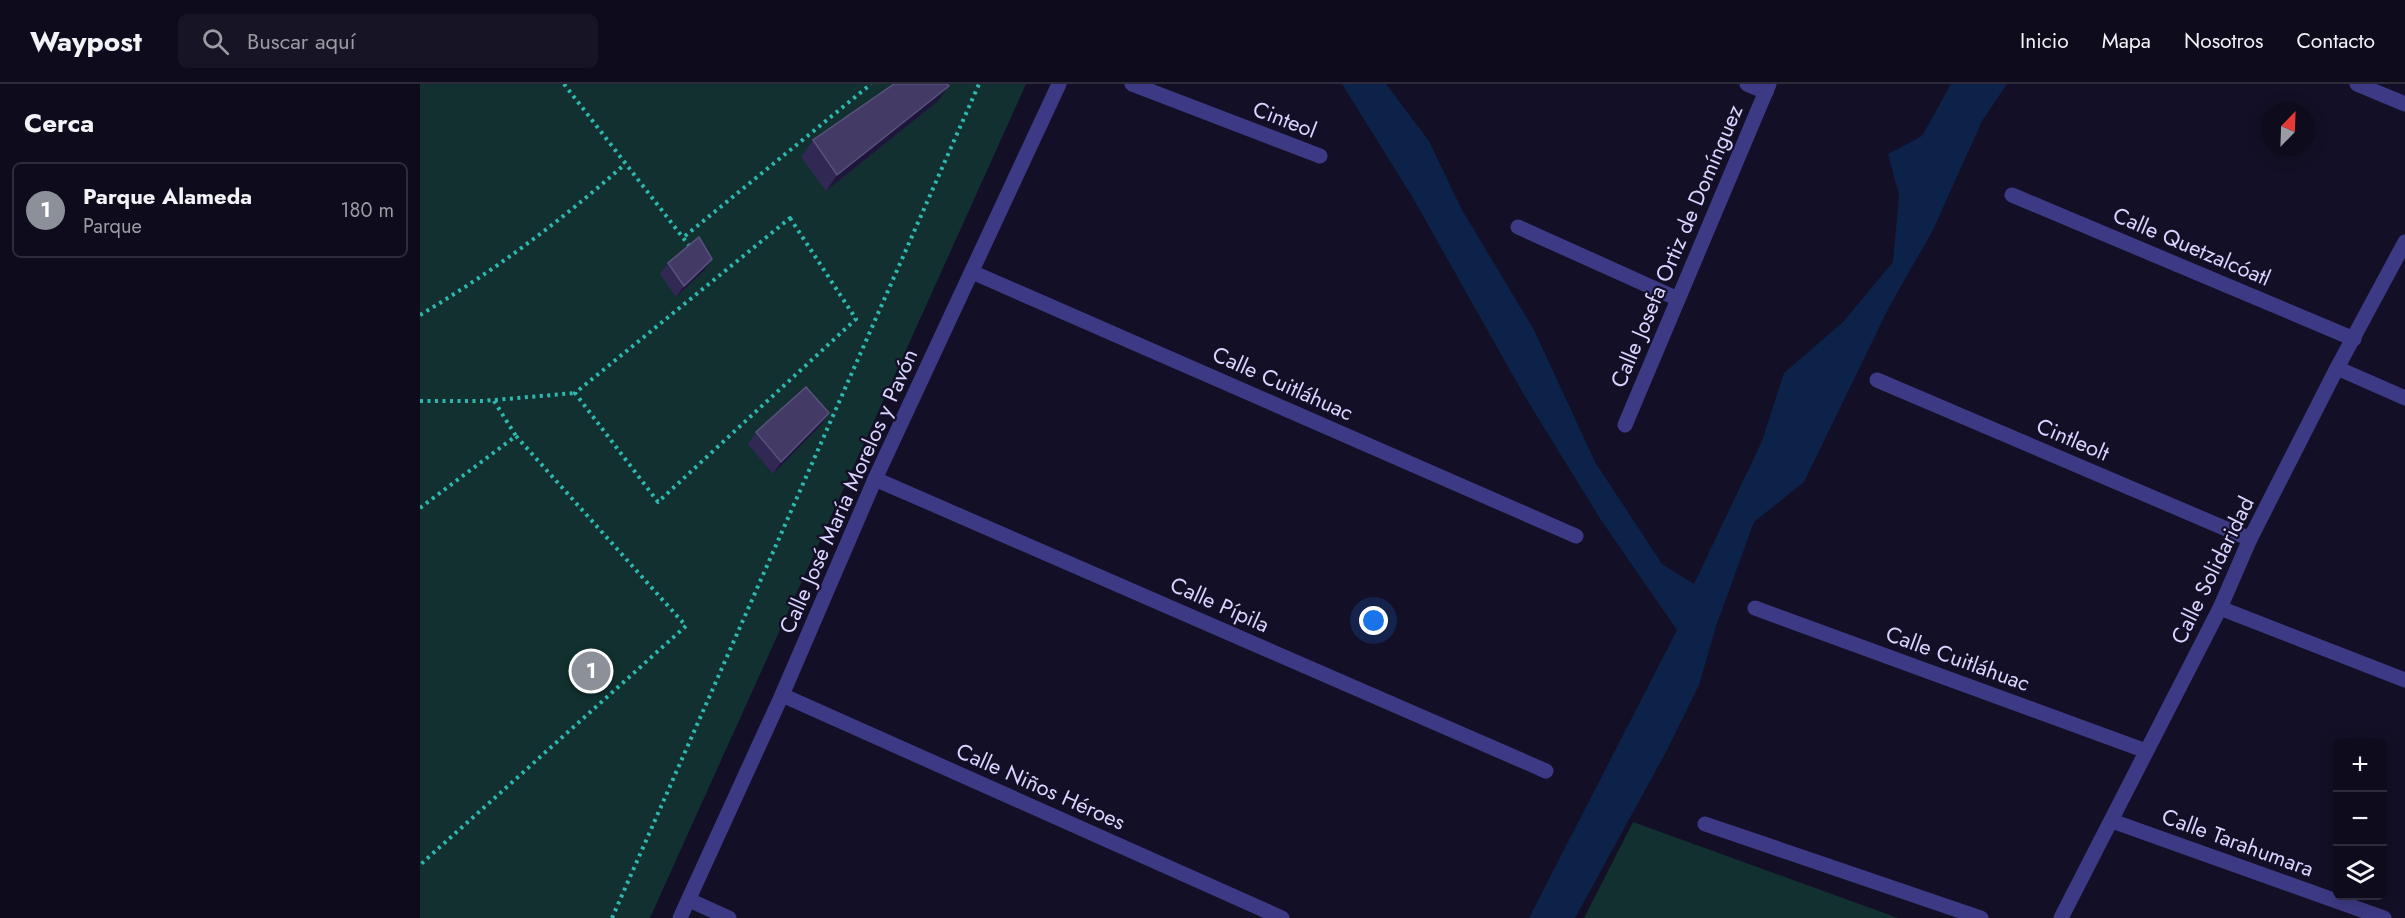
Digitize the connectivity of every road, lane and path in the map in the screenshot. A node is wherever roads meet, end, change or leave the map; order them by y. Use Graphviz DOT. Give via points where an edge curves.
graph roads {
  1 [pos="564,84"];
  2 [pos="871,84"];
  3 [pos="979,84"];
  4 [pos="1059,84"];
  5 [pos="1132,84"];
  6 [pos="1748,84"];
  7 [pos="2357,84"];
  8 [pos="1768,88"];
  9 [pos="2405,104"];
  10 [pos="1320,156"];
  11 [pos="626,164"];
  12 [pos="2012,195"];
  13 [pos="1518,227"];
  14 [pos="685,237"];
  15 [pos="2405,242"];
  16 [pos="691,249"];
  17 [pos="972,272"];
  18 [pos="1678,299"];
  19 [pos="420,315"];
  20 [pos="2354,339"];
  21 [pos="2337,368"];
  22 [pos="1877,380"];
  23 [pos="575,393"];
  24 [pos="2405,398"];
  25 [pos="494,400"];
  26 [pos="420,401"];
  27 [pos="1625,425"];
  28 [pos="516,436"];
  29 [pos="875,479"];
  30 [pos="420,508"];
  31 [pos="1576,536"];
  32 [pos="2250,539"];
  33 [pos="1755,608"];
  34 [pos="2220,608"];
  35 [pos="2405,680"];
  36 [pos="782,695"];
  37 [pos="2146,751"];
  38 [pos="1546,771"];
  39 [pos="2112,821"];
  40 [pos="1705,824"];
  41 [pos="420,865"];
  42 [pos="688,900"];
  43 [pos="612,918"];
  44 [pos="680,918"];
  45 [pos="729,918"];
  46 [pos="1282,918"];
  47 [pos="1981,918"];
  48 [pos="2061,918"];
  49 [pos="2384,918"];
  1 -- 11 [label="path"];
  2 -- 14 [label="path"];
  3 -- 43 [label="path"];
  4 -- 17 [label="street, Calle José María Morelos y Pavón"];
  5 -- 10 [label="street, Cinteol"];
  6 -- 8 [label="street"];
  7 -- 9 [label="street"];
  8 -- 18 [label="street, Calle Josefa Ortiz de Domínguez"];
  11 -- 16 [label="path"];
  11 -- 19 [label="path" via="574,210 473,283"];
  12 -- 20 [label="street, Calle Quetzalcóatl"];
  13 -- 18 [label="street"];
  15 -- 20 [label="street, Calle Solidaridad"];
  17 -- 29 [label="street, Calle José María Morelos y Pavón"];
  17 -- 31 [label="street, Calle Cuitláhuac"];
  18 -- 27 [label="street, Calle Josefa Ortiz de Domínguez"];
  20 -- 21 [label="street, Calle Solidaridad"];
  21 -- 24 [label="street"];
  21 -- 32 [label="street, Calle Solidaridad"];
  22 -- 32 [label="street, Cintleolt"];
  23 -- 23 [label="path" via="790,218 856,319 658,502"];
  23 -- 25 [label="path"];
  25 -- 26 [label="path"];
  25 -- 28 [label="path"];
  28 -- 30 [label="path"];
  28 -- 41 [label="path" via="686,626"];
  29 -- 36 [label="street, Calle José María Morelos y Pavón"];
  29 -- 38 [label="street, Calle Pípila"];
  32 -- 34 [label="street, Calle Solidaridad"];
  33 -- 37 [label="street, Calle Cuitláhuac"];
  34 -- 35 [label="street"];
  34 -- 37 [label="street, Calle Solidaridad"];
  36 -- 42 [label="street, Calle José María Morelos y Pavón"];
  36 -- 46 [label="street, Calle Niños Héroes"];
  37 -- 39 [label="street, Calle Solidaridad"];
  39 -- 48 [label="street, Calle Solidaridad"];
  39 -- 49 [label="street, Calle Tarahumara"];
  40 -- 47 [label="street"];
  42 -- 44 [label="street, Calle José María Morelos y Pavón"];
  42 -- 45 [label="street"];
}
